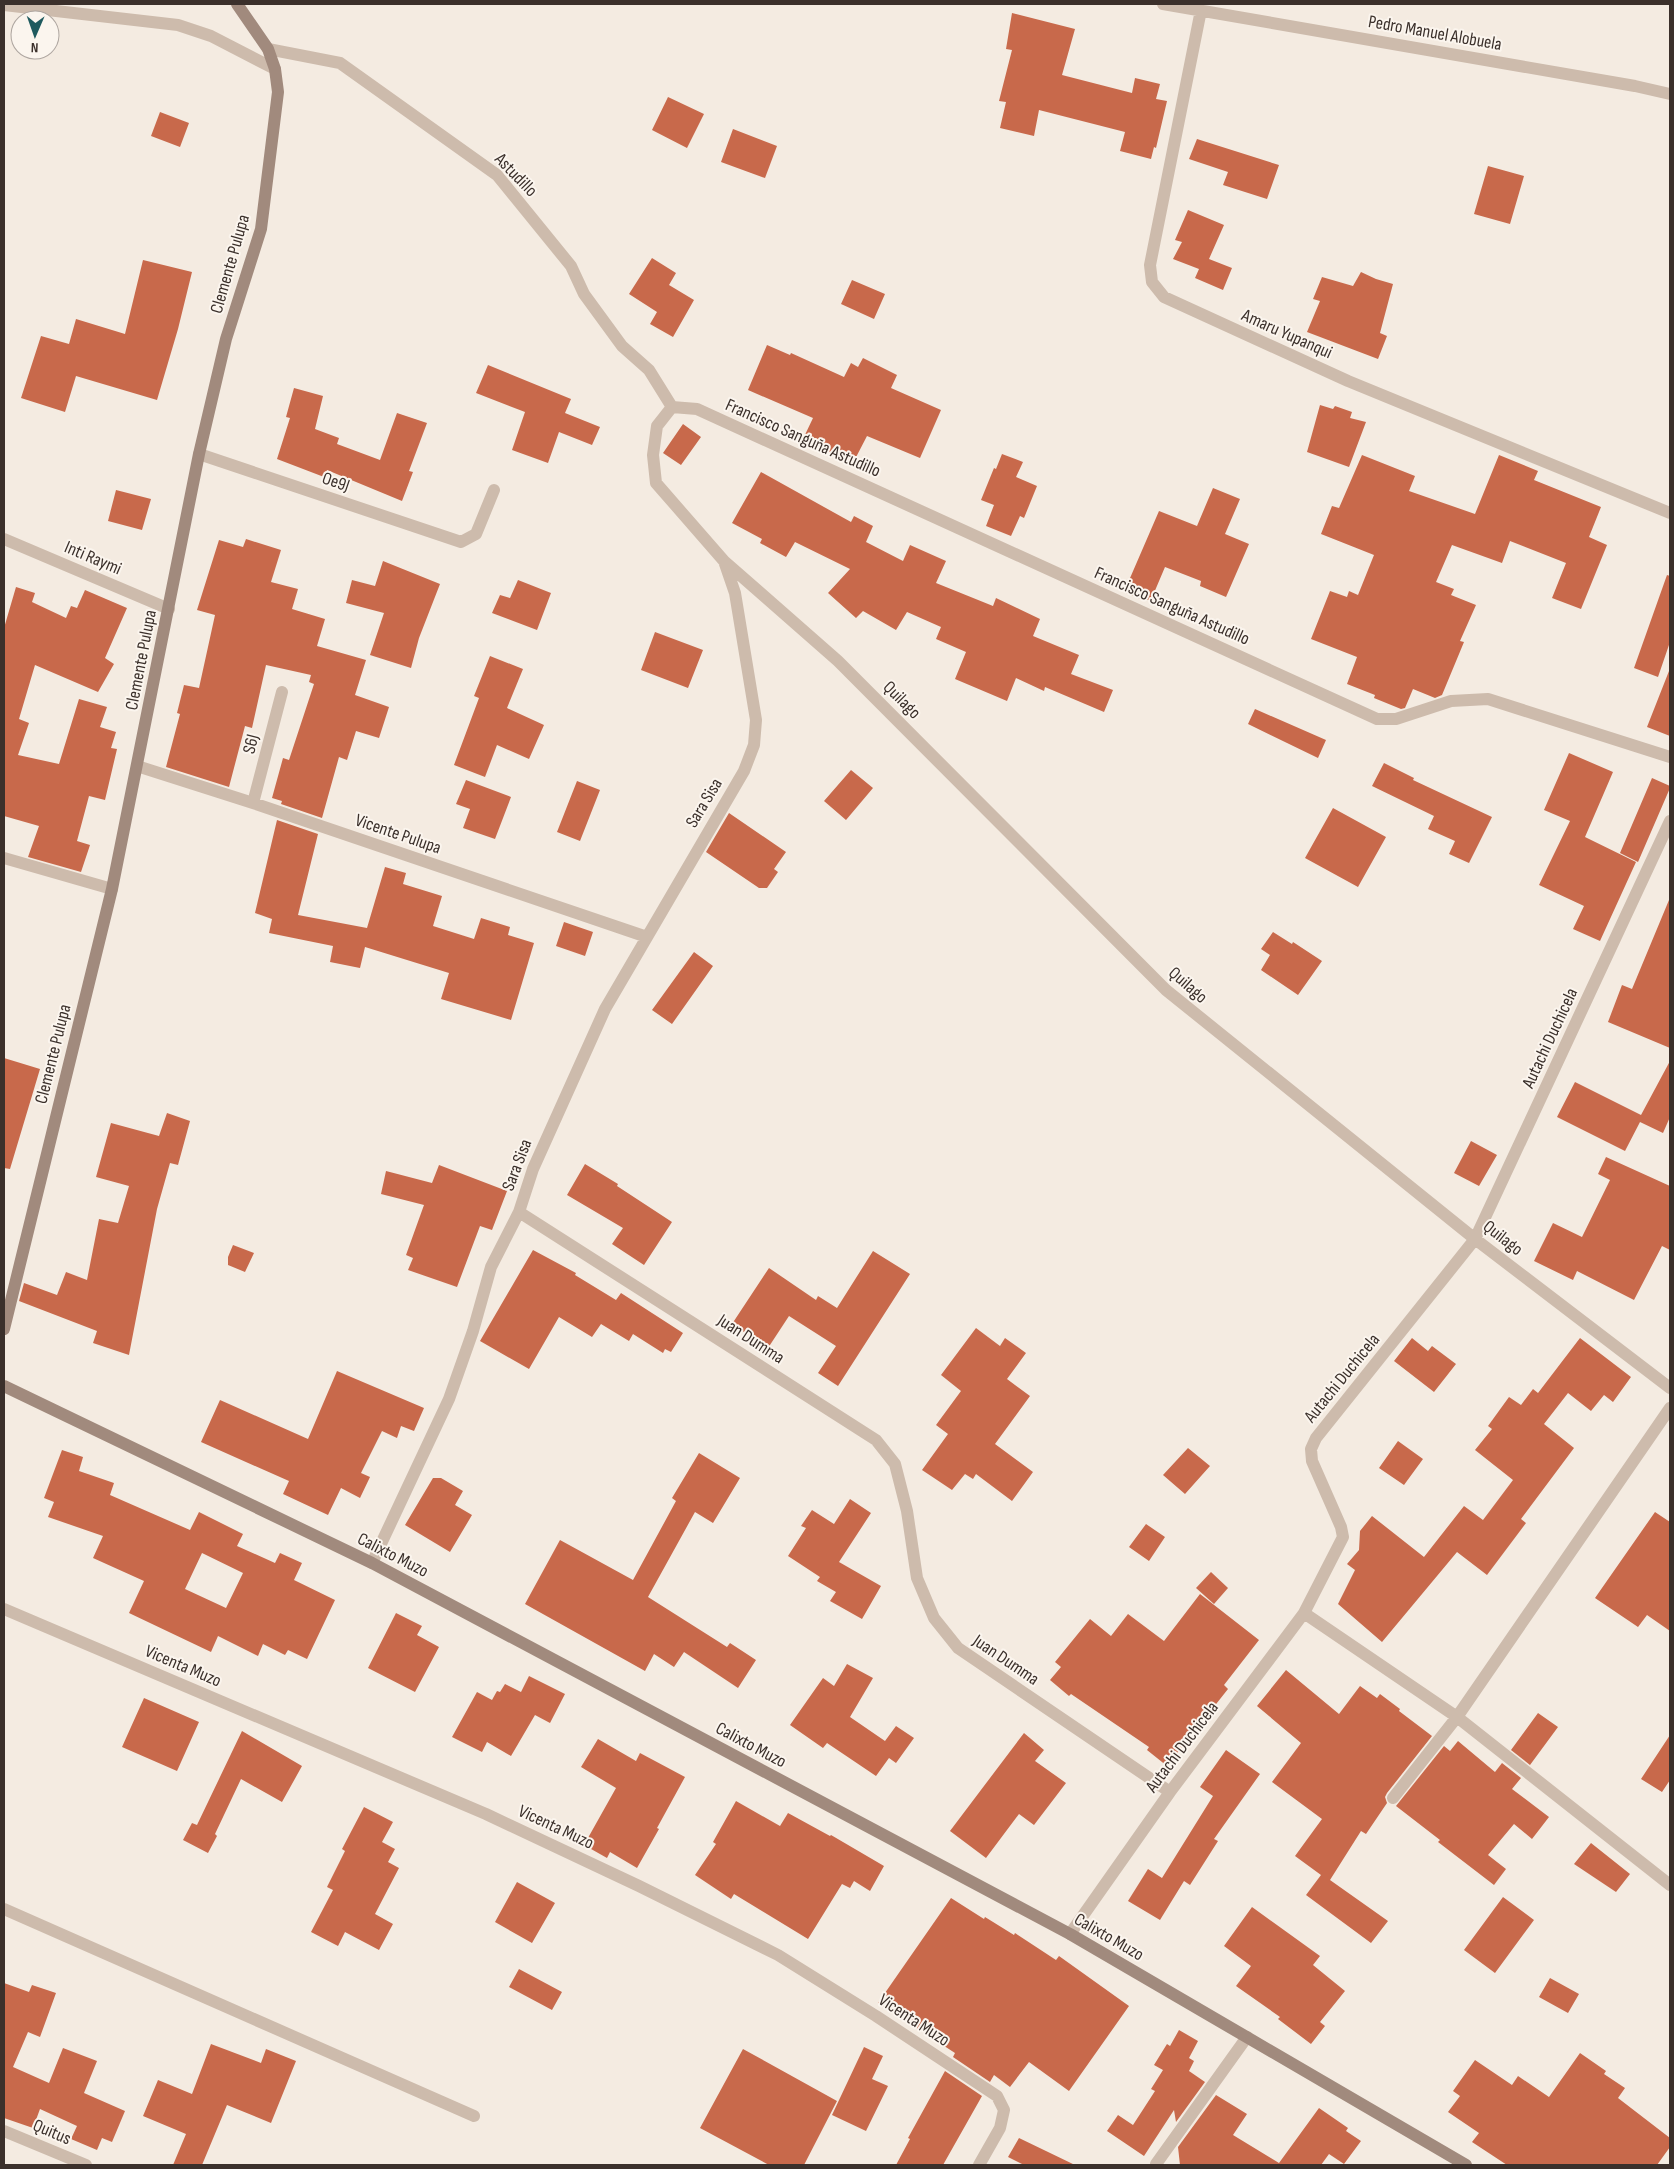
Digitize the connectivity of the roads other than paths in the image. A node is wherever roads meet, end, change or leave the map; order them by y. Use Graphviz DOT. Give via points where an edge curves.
graph roads {
  1 [pos="237,4"];
  2 [pos="1163,4"];
  3 [pos="4,5"];
  4 [pos="1201,10"];
  5 [pos="268,49"];
  6 [pos="275,69"];
  7 [pos="1670,94"];
  8 [pos="672,408"];
  9 [pos="200,454"];
  10 [pos="494,490"];
  11 [pos="1670,513"];
  12 [pos="4,539"];
  13 [pos="724,561"];
  14 [pos="169,609"];
  15 [pos="282,692"];
  16 [pos="1670,757"];
  17 [pos="137,766"];
  18 [pos="253,803"];
  19 [pos="1670,824"];
  20 [pos="4,858"];
  21 [pos="112,889"];
  22 [pos="646,938"];
  23 [pos="519,1212"];
  24 [pos="1475,1238"];
  25 [pos="4,1329"];
  26 [pos="4,1386"];
  27 [pos="1670,1388"];
  28 [pos="1670,1408"];
  29 [pos="372,1563"];
  30 [pos="4,1609"];
  31 [pos="1304,1613"];
  32 [pos="1457,1717"];
  33 [pos="1170,1792"];
  34 [pos="1393,1798"];
  35 [pos="1670,1885"];
  36 [pos="4,1909"];
  37 [pos="1070,1934"];
  38 [pos="1248,2038"];
  39 [pos="474,2116"];
  40 [pos="4,2131"];
  41 [pos="1156,2164"];
  42 [pos="86,2165"];
  43 [pos="979,2165"];
  44 [pos="1466,2165"];
  1 -- 5 [label="street, Clemente Pulupa"];
  2 -- 4 [label="street, Pedro Manuel Alobuela"];
  3 -- 6 [label="street" via="178,25 211,36"];
  4 -- 7 [label="street, Pedro Manuel Alobuela"];
  4 -- 11 [label="street, Amaru Yupanqui" via="1150,265 1152,282 1164,297 1348,381"];
  5 -- 6 [label="street, Clemente Pulupa"];
  5 -- 8 [label="street, Astudillo" via="340,63 497,175 570,266 584,294 622,346 649,370"];
  6 -- 9 [label="street, Clemente Pulupa" via="278,92 261,228 226,339"];
  8 -- 13 [label="street, Sara Sisa" via="657,426 653,455 656,483"];
  8 -- 16 [label="street, Francisco Sanguña Astudillo" via="697,409 1377,719 1396,719 1451,700 1488,699"];
  9 -- 10 [label="street, Oe9J" via="461,542 476,534"];
  9 -- 14 [label="street, Clemente Pulupa"];
  12 -- 14 [label="street, Inti Raymi"];
  13 -- 22 [label="street, Sara Sisa" via="735,593 756,720 754,745 744,771"];
  13 -- 24 [label="street, Quilago" via="838,661 1166,990"];
  14 -- 17 [label="street, Clemente Pulupa"];
  15 -- 18 [label="street, S6J"];
  17 -- 18 [label="street, Vicente Pulupa"];
  17 -- 21 [label="street, Clemente Pulupa"];
  18 -- 22 [label="street, Vicente Pulupa"];
  19 -- 24 [label="street, Autachi Duchicela"];
  20 -- 21 [label="street"];
  21 -- 25 [label="street, Clemente Pulupa"];
  22 -- 23 [label="street, Sara Sisa" via="604,1008 533,1169"];
  23 -- 29 [label="street" via="491,1267 474,1331 449,1398"];
  23 -- 33 [label="street, Juan Dumma" via="876,1440 895,1464 907,1511 917,1578 934,1618 958,1648"];
  24 -- 27 [label="street, Quilago"];
  24 -- 31 [label="street, Autachi Duchicela" via="1316,1438 1311,1449 1312,1461 1343,1537"];
  26 -- 29 [label="street, Calixto Muzo"];
  28 -- 32 [label="street"];
  29 -- 37 [label="street, Calixto Muzo"];
  30 -- 43 [label="street, Vicenta Muzo" via="486,1814 778,1955 997,2096 1004,2110 1000,2128"];
  31 -- 32 [label="street"];
  31 -- 33 [label="street, Autachi Duchicela"];
  32 -- 34 [label="street"];
  32 -- 35 [label="street"];
  33 -- 37 [label="street, Autachi Duchicela"];
  36 -- 39 [label="street"];
  37 -- 38 [label="street, Calixto Muzo"];
  38 -- 41 [label="street"];
  38 -- 44 [label="street, Calixto Muzo"];
  40 -- 42 [label="street, Quitus"];
}
